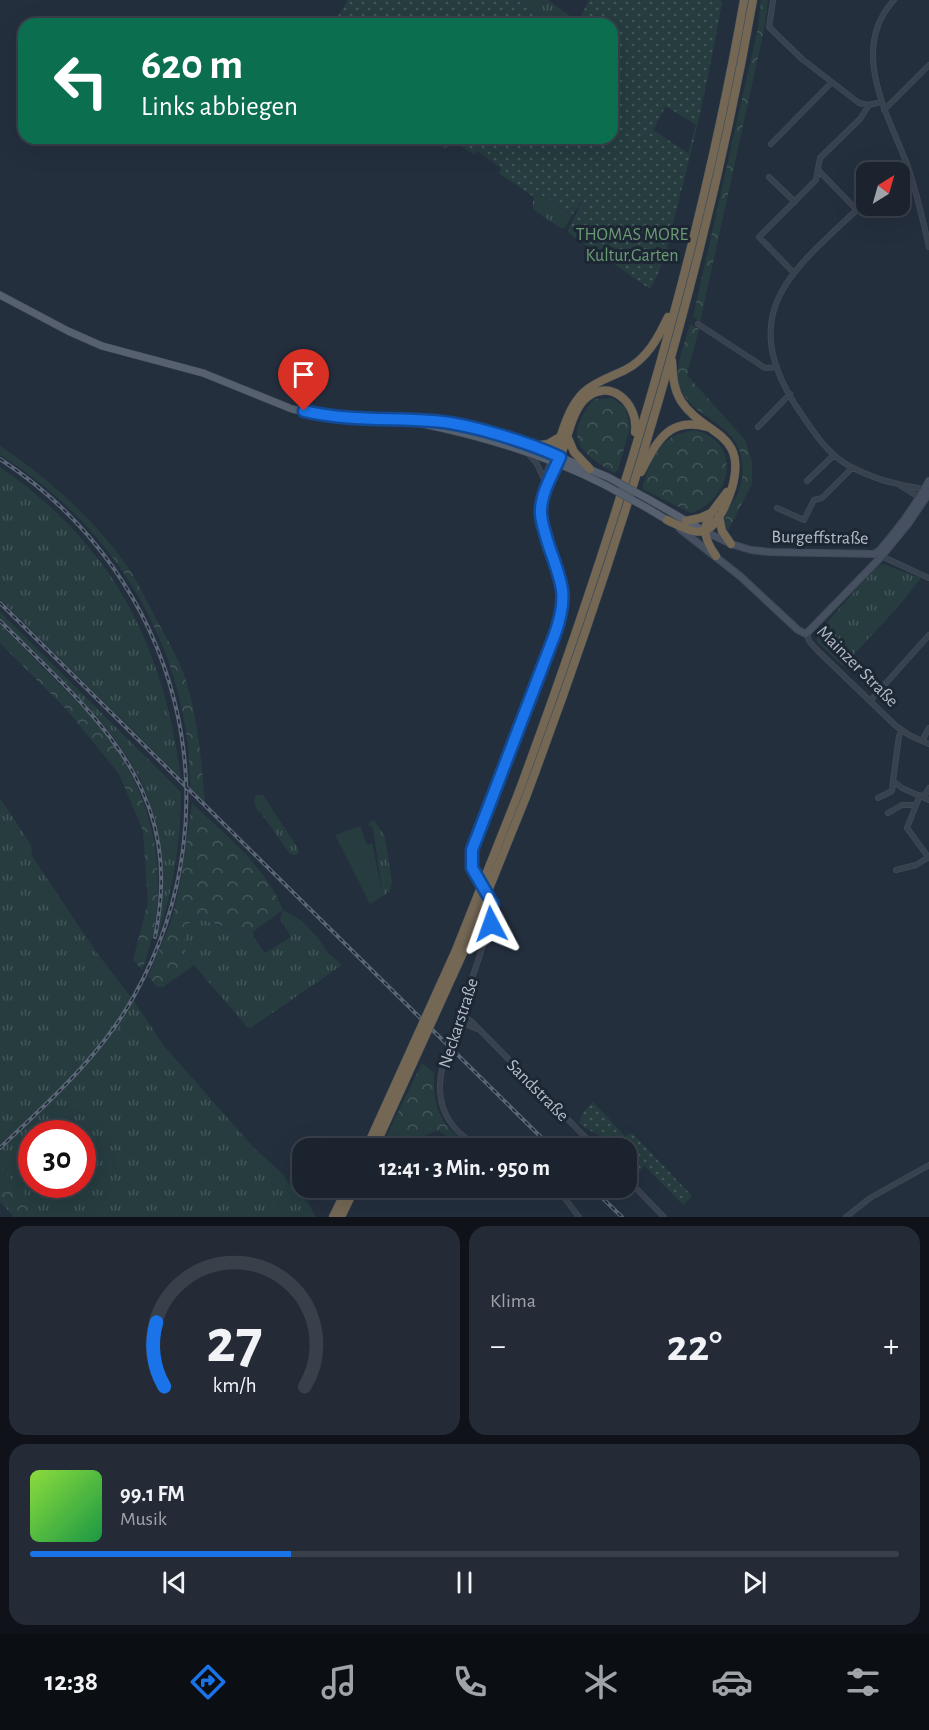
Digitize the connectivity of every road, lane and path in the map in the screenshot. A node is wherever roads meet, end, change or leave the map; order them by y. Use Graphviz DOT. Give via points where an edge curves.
graph roads {
  1 [pos="744,0"];
  2 [pos="753,0"];
  3 [pos="773,0"];
  4 [pos="894,0"];
  5 [pos="929,66"];
  6 [pos="831,83"];
  7 [pos="881,102"];
  8 [pos="869,105"];
  9 [pos="884,110"];
  10 [pos="771,144"];
  11 [pos="906,162"];
  12 [pos="818,170"];
  13 [pos="910,172"];
  14 [pos="769,177"];
  15 [pos="795,202"];
  16 [pos="856,209"];
  17 [pos="856,211"];
  18 [pos="929,247"];
  19 [pos="793,272"];
  20 [pos="678,293"];
  21 [pos="0,295"];
  22 [pos="698,324"];
  23 [pos="671,353"];
  24 [pos="777,368"];
  25 [pos="790,394"];
  26 [pos="758,427"];
  27 [pos="716,431"];
  28 [pos="564,437"];
  29 [pos="530,450"];
  30 [pos="632,454"];
  31 [pos="834,455"];
  32 [pos="556,459"];
  33 [pos="852,468"];
  34 [pos="590,469"];
  35 [pos="544,479"];
  36 [pos="607,481"];
  37 [pos="807,481"];
  38 [pos="929,481"];
  39 [pos="899,485"];
  40 [pos="927,491"];
  41 [pos="631,492"];
  42 [pos="923,499"];
  43 [pos="649,504"];
  44 [pos="777,508"];
  45 [pos="540,512"];
  46 [pos="716,514"];
  47 [pos="667,519"];
  48 [pos="686,520"];
  49 [pos="704,531"];
  50 [pos="731,544"];
  51 [pos="880,554"];
  52 [pos="860,555"];
  53 [pos="716,556"];
  54 [pos="864,573"];
  55 [pos="929,578"];
  56 [pos="807,633"];
  57 [pos="929,635"];
  58 [pos="870,701"];
  59 [pos="929,728"];
  60 [pos="902,730"];
  61 [pos="922,741"];
  62 [pos="929,744"];
  63 [pos="893,781"];
  64 [pos="929,788"];
  65 [pos="522,795"];
  66 [pos="922,796"];
  67 [pos="878,798"];
  68 [pos="929,800"];
  69 [pos="916,805"];
  70 [pos="888,813"];
  71 [pos="929,858"];
  72 [pos="896,870"];
  73 [pos="460,1014"];
  74 [pos="458,1021"];
  75 [pos="479,1030"];
  76 [pos="371,1138"];
  77 [pos="379,1138"];
  78 [pos="464,1138"];
  79 [pos="586,1138"];
  80 [pos="929,1165"];
  81 [pos="637,1189"];
  82 [pos="342,1198"];
  83 [pos="350,1198"];
  84 [pos="565,1198"];
  85 [pos="333,1217"];
  86 [pos="341,1217"];
  87 [pos="579,1217"];
  88 [pos="664,1217"];
  89 [pos="846,1217"];
  1 -- 20 [label="highway"];
  2 -- 23 [label="highway" via="725,139"];
  3 -- 6 [label="street" via="769,27"];
  4 -- 7 [label="street" via="885,10 875,36 873,67"];
  5 -- 9 [label="street"];
  6 -- 8 [label="street" via="859,103"];
  6 -- 10 [label="street"];
  7 -- 8 [label="street"];
  7 -- 9 [label="street"];
  8 -- 12 [label="street" via="820,158"];
  9 -- 11 [label="street"];
  12 -- 15 [label="street" via="816,180"];
  12 -- 16 [label="street"];
  13 -- 18 [label="street"];
  14 -- 15 [label="street"];
  15 -- 19 [label="street" via="759,237"];
  17 -- 19 [label="street"];
  19 -- 24 [label="street" via="777,300 772,320 771,341"];
  20 -- 28 [label="highway" via="651,348 630,367 583,393 573,406"];
  20 -- 30 [label="highway"];
  21 -- 29 [label="main road" via="87,340 203,373 292,409 332,417 451,424"];
  22 -- 24 [label="street" via="765,368"];
  23 -- 27 [label="highway" via="680,398"];
  23 -- 41 [label="highway"];
  24 -- 25 [label="street"];
  25 -- 26 [label="street"];
  25 -- 31 [label="street"];
  27 -- 41 [label="highway" via="693,424 669,431 656,444"];
  27 -- 46 [label="highway" via="726,440 736,462 734,480"];
  28 -- 29 [label="highway"];
  28 -- 30 [label="highway" via="583,401 597,393 613,393 627,401 635,415"];
  28 -- 32 [label="highway"];
  28 -- 34 [label="highway"];
  29 -- 32 [label="main road"];
  29 -- 35 [label="street"];
  30 -- 65 [label="highway"];
  31 -- 33 [label="street"];
  31 -- 37 [label="street"];
  32 -- 34 [label="main road"];
  32 -- 35 [label="street, Neckarstraße"];
  32 -- 36 [label="main road"];
  32 -- 45 [label="street"];
  33 -- 39 [label="street"];
  33 -- 44 [label="street" via="822,498 814,500 804,520"];
  34 -- 36 [label="main road"];
  35 -- 45 [label="street, Neckarstraße"];
  36 -- 43 [label="main road, bridge"];
  38 -- 40 [label="main road"];
  39 -- 40 [label="street"];
  39 -- 42 [label="street"];
  40 -- 42 [label="main road"];
  41 -- 65 [label="highway" via="581,646"];
  42 -- 51 [label="main road"];
  43 -- 47 [label="main road"];
  43 -- 48 [label="main road"];
  45 -- 73 [label="street, Neckarstraße" via="562,579 562,610 472,850 472,868 494,909"];
  46 -- 48 [label="highway"];
  46 -- 49 [label="highway"];
  46 -- 50 [label="highway"];
  47 -- 49 [label="highway" via="696,532"];
  47 -- 53 [label="main road, Mainzer Straße"];
  48 -- 49 [label="main road"];
  49 -- 50 [label="main road, Burgeffstraße"];
  49 -- 53 [label="highway"];
  50 -- 52 [label="main road, Burgeffstraße" via="771,552"];
  51 -- 52 [label="main road, Burgeffstraße"];
  51 -- 54 [label="main road"];
  51 -- 55 [label="street, Burgeffstraße"];
  52 -- 54 [label="main road" via="867,562"];
  53 -- 56 [label="main road, Mainzer Straße" via="798,630"];
  54 -- 56 [label="main road"];
  56 -- 58 [label="street, Mainzer Straße" via="817,650"];
  57 -- 58 [label="street"];
  58 -- 60 [label="street, Mainzer Straße"];
  59 -- 61 [label="street"];
  60 -- 61 [label="street, Mainzer Straße"];
  60 -- 63 [label="street"];
  61 -- 62 [label="street, Mainzer Straße"];
  63 -- 66 [label="street"];
  63 -- 67 [label="street" via="892,791"];
  64 -- 66 [label="street"];
  65 -- 76 [label="highway, bridge"];
  65 -- 77 [label="highway, bridge" via="440,1004"];
  66 -- 68 [label="street"];
  66 -- 69 [label="street"];
  69 -- 70 [label="street" via="902,805"];
  69 -- 71 [label="street" via="907,828"];
  71 -- 72 [label="street"];
  73 -- 74 [label="street, Neckarstraße"];
  73 -- 75 [label="street, Sandstraße"];
  74 -- 75 [label="street, Sandstraße"];
  74 -- 78 [label="street, Neckarstraße" via="440,1076 440,1095 454,1128"];
  75 -- 79 [label="street, Sandstraße"];
  80 -- 89 [label="street" via="870,1198"];
  81 -- 88 [label="street"];
  82 -- 85 [label="highway"];
  83 -- 86 [label="highway"];
  84 -- 87 [label="street"];
}
